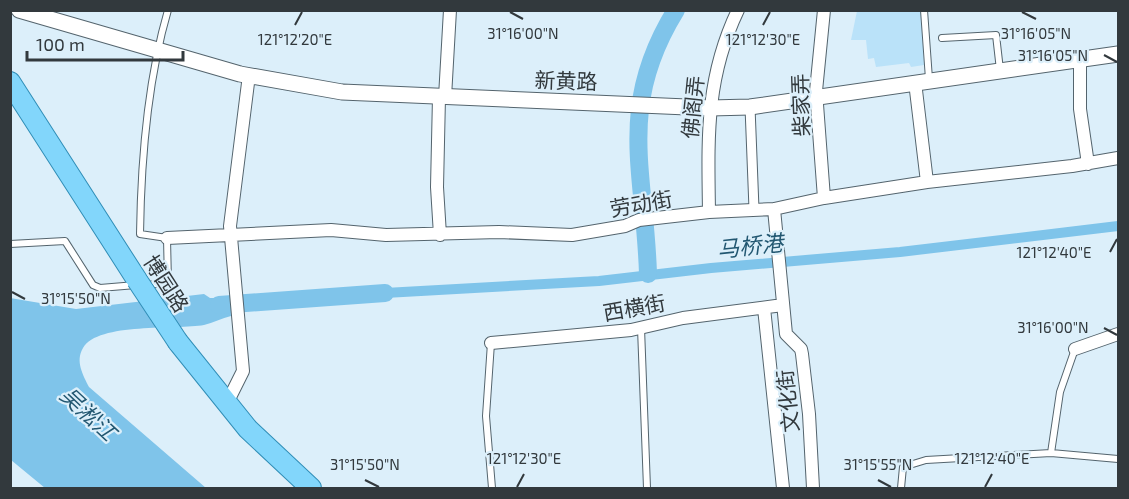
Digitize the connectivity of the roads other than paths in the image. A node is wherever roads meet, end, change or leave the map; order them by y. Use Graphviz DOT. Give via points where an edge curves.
graph roads {
  1 [pos="168,10"];
  2 [pos="450,10"];
  3 [pos="738,10"];
  4 [pos="824,10"];
  5 [pos="924,10"];
  6 [pos="28,12"];
  7 [pos="942,38"];
  8 [pos="156,51"];
  9 [pos="1119,54"];
  10 [pos="1080,59"];
  11 [pos="1000,70"];
  12 [pos="249,75"];
  13 [pos="922,80"];
  14 [pos="10,82"];
  15 [pos="442,97"];
  16 [pos="817,97"];
  17 [pos="10,107"];
  18 [pos="750,107"];
  19 [pos="710,108"];
  20 [pos="1119,158"];
  21 [pos="1088,164"];
  22 [pos="927,182"];
  23 [pos="824,198"];
  24 [pos="754,209"];
  25 [pos="774,209"];
  26 [pos="709,212"];
  27 [pos="440,235"];
  28 [pos="231,237"];
  29 [pos="166,238"];
  30 [pos="10,243"];
  31 [pos="130,281"];
  32 [pos="783,305"];
  33 [pos="764,308"];
  34 [pos="641,328"];
  35 [pos="1119,334"];
  36 [pos="171,342"];
  37 [pos="491,343"];
  38 [pos="1075,349"];
  39 [pos="226,403"];
  40 [pos="1051,453"];
  41 [pos="1119,459"];
  42 [pos="292,489"];
  43 [pos="311,489"];
  44 [pos="492,489"];
  45 [pos="647,489"];
  46 [pos="783,489"];
  47 [pos="813,489"];
  48 [pos="902,489"];
  1 -- 8 [label="lane"];
  2 -- 15 [label="street"];
  3 -- 19 [label="street, 佛阁弄" via="716,67"];
  4 -- 16 [label="street, 柴家弄"];
  5 -- 13 [label="lane"];
  6 -- 8 [label="street, 新黄路"];
  7 -- 11 [label="lane" via="996,35"];
  8 -- 12 [label="street, 新黄路"];
  8 -- 29 [label="lane" via="140,234"];
  9 -- 10 [label="street, 新黄路"];
  10 -- 11 [label="street, 新黄路"];
  10 -- 21 [label="street" via="1080,109"];
  11 -- 13 [label="street, 新黄路"];
  12 -- 15 [label="street, 新黄路" via="342,92"];
  12 -- 28 [label="street"];
  13 -- 16 [label="street, 新黄路"];
  13 -- 22 [label="street"];
  14 -- 31 [label="main road, 博园路"];
  15 -- 19 [label="street, 新黄路"];
  15 -- 27 [label="street" via="437,195"];
  16 -- 18 [label="street, 新黄路"];
  16 -- 23 [label="street, 柴家弄"];
  17 -- 31 [label="main road, 博园路"];
  18 -- 19 [label="street, 新黄路"];
  18 -- 24 [label="street"];
  19 -- 26 [label="street, 佛阁弄"];
  20 -- 21 [label="street, 劳动街"];
  21 -- 22 [label="street, 劳动街"];
  22 -- 23 [label="street, 劳动街"];
  23 -- 25 [label="street, 劳动街"];
  24 -- 25 [label="street, 劳动街"];
  24 -- 26 [label="street, 劳动街"];
  25 -- 32 [label="street, 文化街"];
  26 -- 27 [label="street, 劳动街" via="572,235"];
  27 -- 28 [label="street, 劳动街" via="331,230"];
  28 -- 29 [label="street, 劳动街"];
  28 -- 39 [label="street" via="243,371"];
  29 -- 30 [label="lane" via="168,283 100,288 88,281 81,262 65,241"];
  31 -- 36 [label="main road, 博园路, bridge"];
  32 -- 33 [label="street, 西横街"];
  32 -- 47 [label="street, 文化街" via="788,339 802,354"];
  33 -- 34 [label="street, 西横街" via="683,318"];
  33 -- 46 [label="street"];
  34 -- 37 [label="street, 西横街"];
  34 -- 45 [label="lane"];
  35 -- 38 [label="street"];
  36 -- 39 [label="main road, 博园路"];
  36 -- 42 [label="main road, 博园路" via="239,436"];
  37 -- 44 [label="lane" via="486,433"];
  38 -- 40 [label="lane" via="1059,392"];
  39 -- 43 [label="main road, 博园路"];
  40 -- 41 [label="lane"];
  40 -- 48 [label="lane" via="916,462 903,467"];
}
